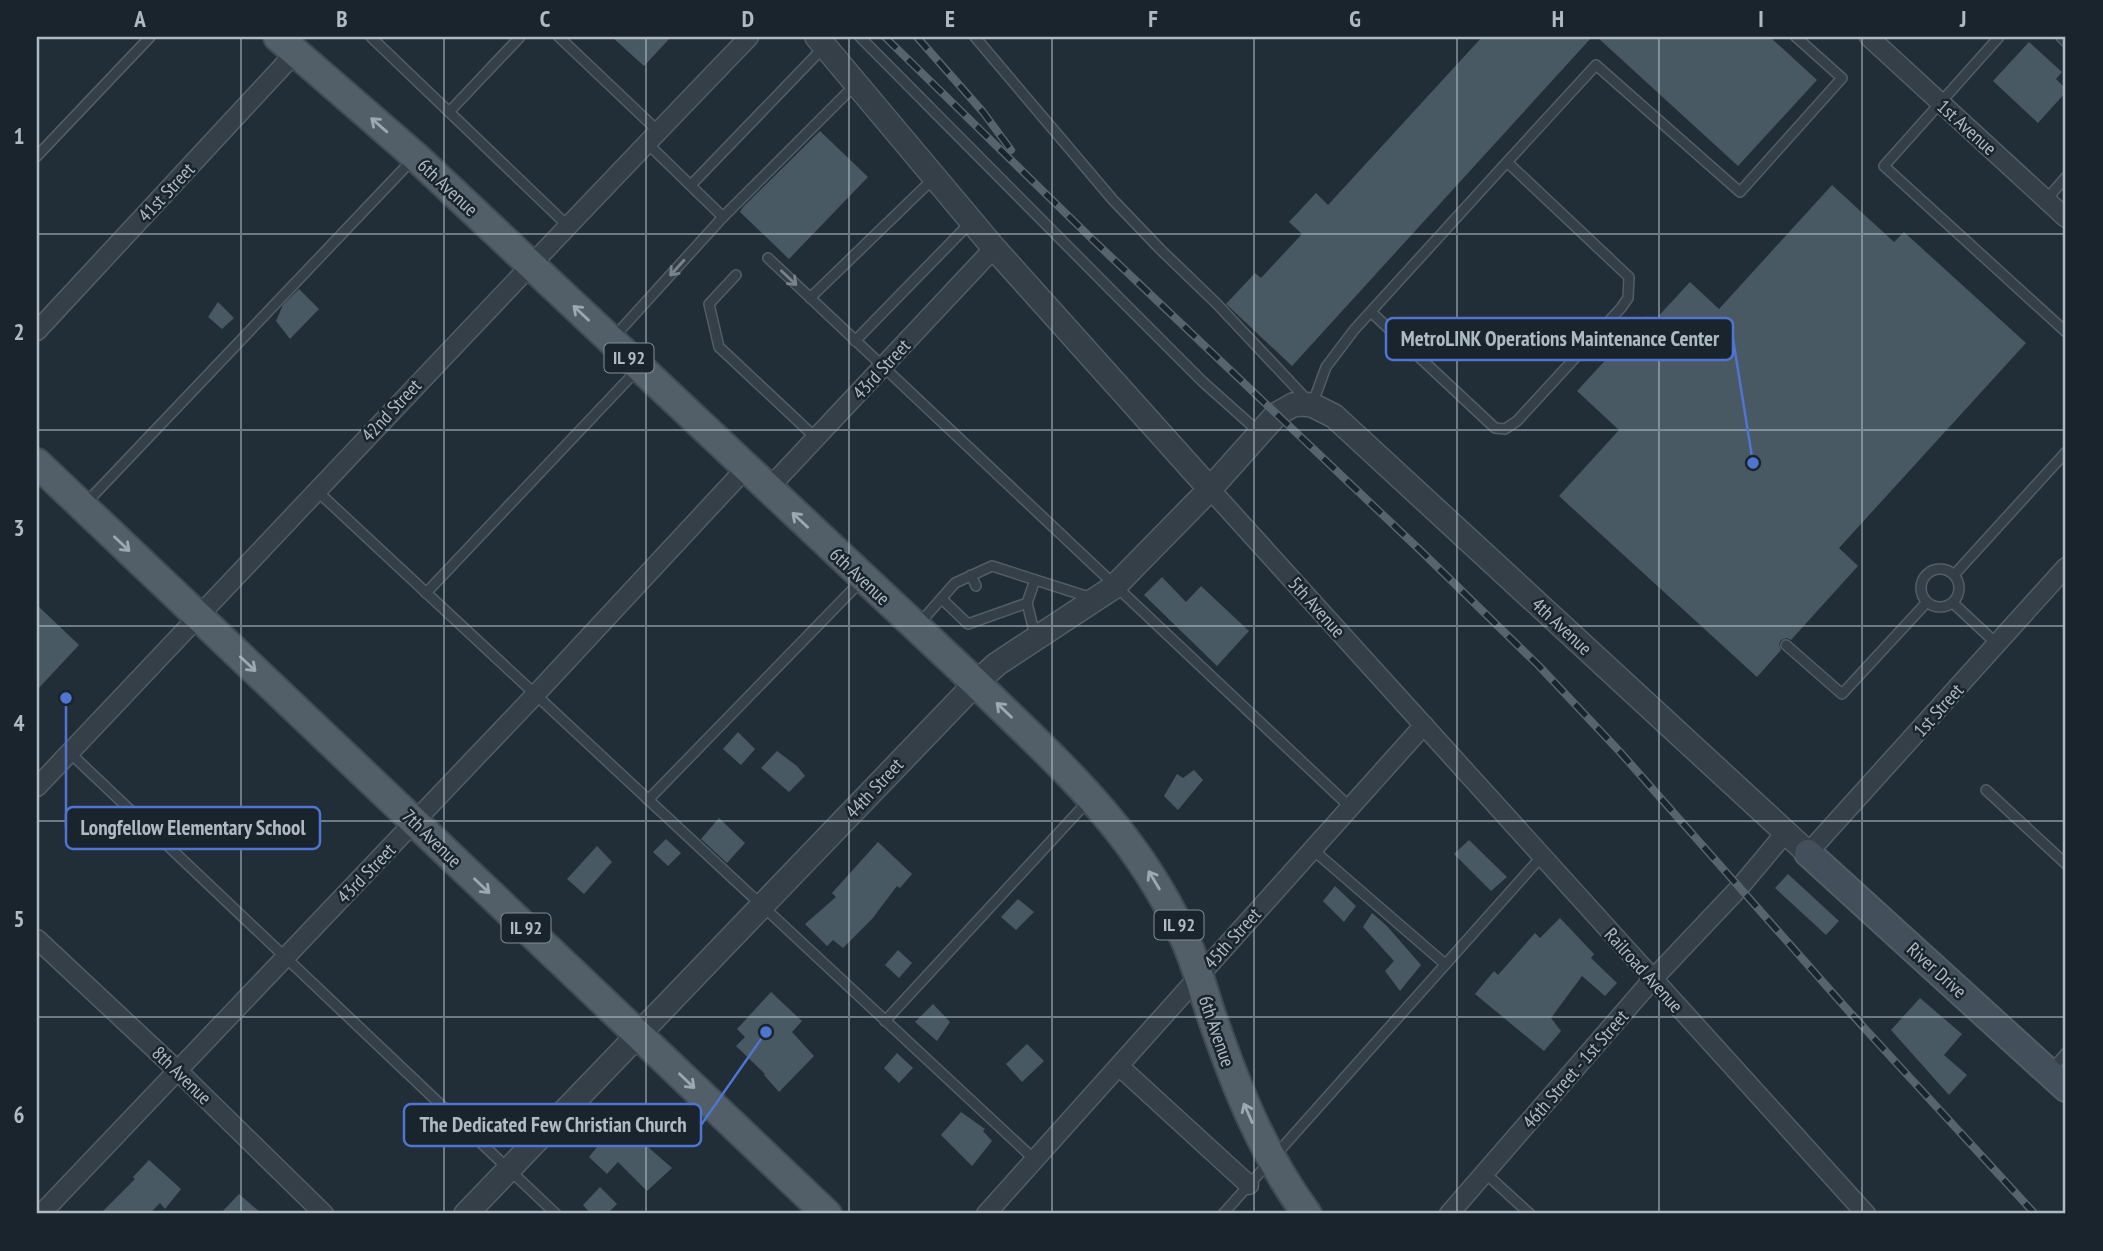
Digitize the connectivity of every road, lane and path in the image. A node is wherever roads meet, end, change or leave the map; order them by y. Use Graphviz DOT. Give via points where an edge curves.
graph roads {
  1 [pos="150,37"];
  2 [pos="371,37"];
  3 [pos="520,37"];
  4 [pos="559,37"];
  5 [pos="749,37"];
  6 [pos="860,37"];
  7 [pos="975,37"];
  8 [pos="1796,37"];
  9 [pos="1869,37"];
  10 [pos="1999,37"];
  11 [pos="2061,37"];
  12 [pos="821,41"];
  13 [pos="2066,42"];
  14 [pos="287,45"];
  15 [pos="856,84"];
  16 [pos="1940,102"];
  17 [pos="449,112"];
  18 [pos="653,137"];
  19 [pos="37,156"];
  20 [pos="415,156"];
  21 [pos="1507,162"];
  22 [pos="934,177"];
  23 [pos="2066,177"];
  24 [pos="691,185"];
  25 [pos="2046,200"];
  26 [pos="723,217"];
  27 [pos="2066,218"];
  28 [pos="972,222"];
  29 [pos="569,226"];
  30 [pos="994,248"];
  31 [pos="768,258"];
  32 [pos="530,265"];
  33 [pos="736,275"];
  34 [pos="810,298"];
  35 [pos="1371,312"];
  36 [pos="37,331"];
  37 [pos="2066,332"];
  38 [pos="611,341"];
  39 [pos="855,341"];
  40 [pos="639,367"];
  41 [pos="882,367"];
  42 [pos="1312,405"];
  43 [pos="1260,433"];
  44 [pos="816,438"];
  45 [pos="2066,452"];
  46 [pos="37,463"];
  47 [pos="746,468"];
  48 [pos="768,489"];
  49 [pos="1210,489"];
  50 [pos="316,490"];
  51 [pos="83,507"];
  52 [pos="2066,567"];
  53 [pos="971,575"];
  54 [pos="1954,575"];
  55 [pos="863,579"];
  56 [pos="1035,580"];
  57 [pos="976,586"];
  58 [pos="426,593"];
  59 [pos="1105,593"];
  60 [pos="942,599"];
  61 [pos="1927,602"];
  62 [pos="1027,603"];
  63 [pos="1953,603"];
  64 [pos="199,617"];
  65 [pos="915,628"];
  66 [pos="1036,638"];
  67 [pos="1786,645"];
  68 [pos="1998,645"];
  69 [pos="976,683"];
  70 [pos="535,695"];
  71 [pos="1424,725"];
  72 [pos="69,752"];
  73 [pos="37,787"];
  74 [pos="1986,790"];
  75 [pos="1092,797"];
  76 [pos="648,800"];
  77 [pos="1350,807"];
  78 [pos="415,822"];
  79 [pos="1786,832"];
  80 [pos="1312,849"];
  81 [pos="1808,853"];
  82 [pos="1542,856"];
  83 [pos="2066,864"];
  84 [pos="762,906"];
  85 [pos="37,939"];
  86 [pos="285,958"];
  87 [pos="1445,964"];
  88 [pos="1198,976"];
  89 [pos="1652,980"];
  90 [pos="885,1021"];
  91 [pos="638,1034"];
  92 [pos="1119,1066"];
  93 [pos="177,1070"];
  94 [pos="2060,1071"];
  95 [pos="1035,1160"];
  96 [pos="1272,1160"];
  97 [pos="509,1169"];
  98 [pos="1485,1173"];
  99 [pos="1249,1185"];
  100 [pos="41,1214"];
  101 [pos="324,1214"];
  102 [pos="466,1214"];
  103 [pos="556,1214"];
  104 [pos="827,1214"];
  105 [pos="985,1214"];
  106 [pos="1223,1214"];
  107 [pos="1307,1214"];
  108 [pos="1449,1214"];
  109 [pos="1530,1214"];
  110 [pos="1866,1214"];
  1 -- 19 [label="lane"];
  2 -- 17 [label="lane"];
  3 -- 17 [label="lane"];
  4 -- 18 [label="lane"];
  5 -- 18 [label="street, 42nd Street"];
  6 -- 43 [label="lane" via="1203,382"];
  7 -- 42 [label="lane" via="1113,200"];
  8 -- 21 [label="lane" via="1842,78 1740,192 1596,65"];
  9 -- 16 [label="street, 1st Avenue"];
  10 -- 16 [label="lane"];
  11 -- 13 [label="lane"];
  12 -- 15 [label="street"];
  12 -- 24 [label="lane"];
  20 -- 14 [label="main road, 6th Avenue / IL 92, one-way"];
  14 -- 36 [label="street, 41st Street"];
  15 -- 22 [label="street"];
  15 -- 26 [label="lane"];
  16 -- 25 [label="street, 1st Avenue"];
  16 -- 37 [label="lane" via="1884,166"];
  17 -- 29 [label="lane"];
  18 -- 24 [label="lane"];
  18 -- 29 [label="street, 42nd Street"];
  20 -- 32 [label="main road, 6th Avenue / IL 92"];
  20 -- 51 [label="lane"];
  21 -- 35 [label="lane"];
  21 -- 35 [label="lane" via="1629,277 1628,298 1612,318 1506,429 1495,428"];
  22 -- 28 [label="street"];
  22 -- 34 [label="lane"];
  23 -- 25 [label="lane"];
  24 -- 26 [label="lane"];
  25 -- 27 [label="street, 1st Avenue"];
  26 -- 38 [label="lane, one-way"];
  28 -- 30 [label="street"];
  28 -- 39 [label="lane"];
  29 -- 32 [label="street, 42nd Street"];
  30 -- 41 [label="street, 43rd Street"];
  30 -- 49 [label="street"];
  31 -- 34 [label="lane, one-way"];
  38 -- 32 [label="main road, 6th Avenue / IL 92, one-way"];
  32 -- 50 [label="street, 42nd Street"];
  33 -- 44 [label="lane" via="709,304 719,347"];
  34 -- 39 [label="lane"];
  35 -- 42 [label="lane" via="1326,368"];
  38 -- 40 [label="main road, 6th Avenue / IL 92"];
  39 -- 41 [label="lane"];
  40 -- 47 [label="main road, 6th Avenue / IL 92"];
  40 -- 58 [label="lane"];
  41 -- 44 [label="street, 43rd Street"];
  41 -- 59 [label="lane"];
  42 -- 43 [label="street, 44th Street" via="1293,404"];
  42 -- 79 [label="street, 4th Avenue" via="1335,416"];
  43 -- 49 [label="street, 44th Street"];
  44 -- 48 [label="street, 43rd Street"];
  45 -- 54 [label="lane"];
  46 -- 51 [label="main road, 7th Avenue / IL 92"];
  47 -- 48 [label="main road, 6th Avenue / IL 92"];
  47 -- 70 [label="street, 43rd Street"];
  55 -- 48 [label="main road, 6th Avenue / IL 92, one-way"];
  49 -- 59 [label="street, 44th Street"];
  49 -- 71 [label="street, 5th Avenue"];
  50 -- 58 [label="lane"];
  50 -- 64 [label="street, 42nd Street"];
  51 -- 64 [label="main road, 7th Avenue / IL 92, one-way"];
  52 -- 68 [label="street, 1st Street"];
  53 -- 56 [label="lane" via="992,566"];
  53 -- 57 [label="lane"];
  53 -- 60 [label="lane" via="955,583"];
  54 -- 61 [label="lane" via="1943,568 1926,574 1921,591"];
  54 -- 63 [label="lane" via="1960,592"];
  55 -- 65 [label="main road, 6th Avenue / IL 92"];
  55 -- 76 [label="lane"];
  56 -- 59 [label="lane"];
  56 -- 62 [label="lane"];
  58 -- 70 [label="lane"];
  59 -- 66 [label="street, 44th Street"];
  59 -- 77 [label="lane"];
  60 -- 62 [label="lane" via="968,624 990,611"];
  60 -- 65 [label="lane"];
  61 -- 63 [label="lane" via="1939,608"];
  61 -- 67 [label="lane" via="1842,694"];
  62 -- 66 [label="lane"];
  63 -- 68 [label="lane"];
  64 -- 72 [label="street, 42nd Street"];
  64 -- 78 [label="main road, 7th Avenue / IL 92, one-way"];
  65 -- 69 [label="main road, 6th Avenue / IL 92"];
  66 -- 69 [label="street, 44th Street"];
  68 -- 81 [label="street, 1st Street"];
  75 -- 69 [label="main road, 6th Avenue / IL 92, one-way"];
  69 -- 84 [label="street, 44th Street"];
  70 -- 76 [label="lane"];
  70 -- 78 [label="street, 43rd Street"];
  71 -- 77 [label="street, 45th Street"];
  71 -- 82 [label="street, Railroad Avenue"];
  72 -- 73 [label="street, 42nd Street"];
  72 -- 86 [label="lane"];
  74 -- 83 [label="lane"];
  88 -- 75 [label="main road, 6th Avenue / IL 92, one-way" via="1169,906 1131,845"];
  75 -- 90 [label="lane"];
  76 -- 84 [label="lane"];
  77 -- 80 [label="street, 45th Street"];
  78 -- 86 [label="street, 43rd Street"];
  78 -- 91 [label="main road, 7th Avenue / IL 92, one-way"];
  79 -- 81 [label="street, 4th Avenue"];
  79 -- 89 [label="street, 46th Street - 1st Street"];
  80 -- 87 [label="lane"];
  80 -- 88 [label="street, 45th Street"];
  81 -- 94 [label="main road, River Drive"];
  82 -- 87 [label="lane"];
  82 -- 89 [label="street, Railroad Avenue"];
  84 -- 90 [label="lane"];
  84 -- 91 [label="street, 44th Street"];
  85 -- 93 [label="street, 8th Avenue"];
  86 -- 93 [label="street, 43rd Street"];
  86 -- 97 [label="lane"];
  87 -- 96 [label="lane"];
  88 -- 92 [label="street, 45th Street"];
  96 -- 88 [label="main road, 6th Avenue / IL 92, one-way" via="1239,1094"];
  89 -- 98 [label="street, 46th Street - 1st Street"];
  89 -- 110 [label="street, Railroad Avenue"];
  90 -- 95 [label="lane"];
  91 -- 97 [label="street, 44th Street"];
  91 -- 104 [label="main road, 7th Avenue / IL 92, one-way"];
  92 -- 95 [label="street, 45th Street"];
  92 -- 99 [label="street"];
  93 -- 100 [label="street, 43rd Street"];
  93 -- 101 [label="street, 8th Avenue"];
  95 -- 105 [label="street, 45th Street"];
  96 -- 99 [label="lane"];
  96 -- 107 [label="main road, 6th Avenue / IL 92"];
  97 -- 102 [label="street, 44th Street"];
  97 -- 103 [label="lane"];
  98 -- 108 [label="street, 46th Street - 1st Street"];
  98 -- 109 [label="lane"];
  99 -- 106 [label="lane"];
}
